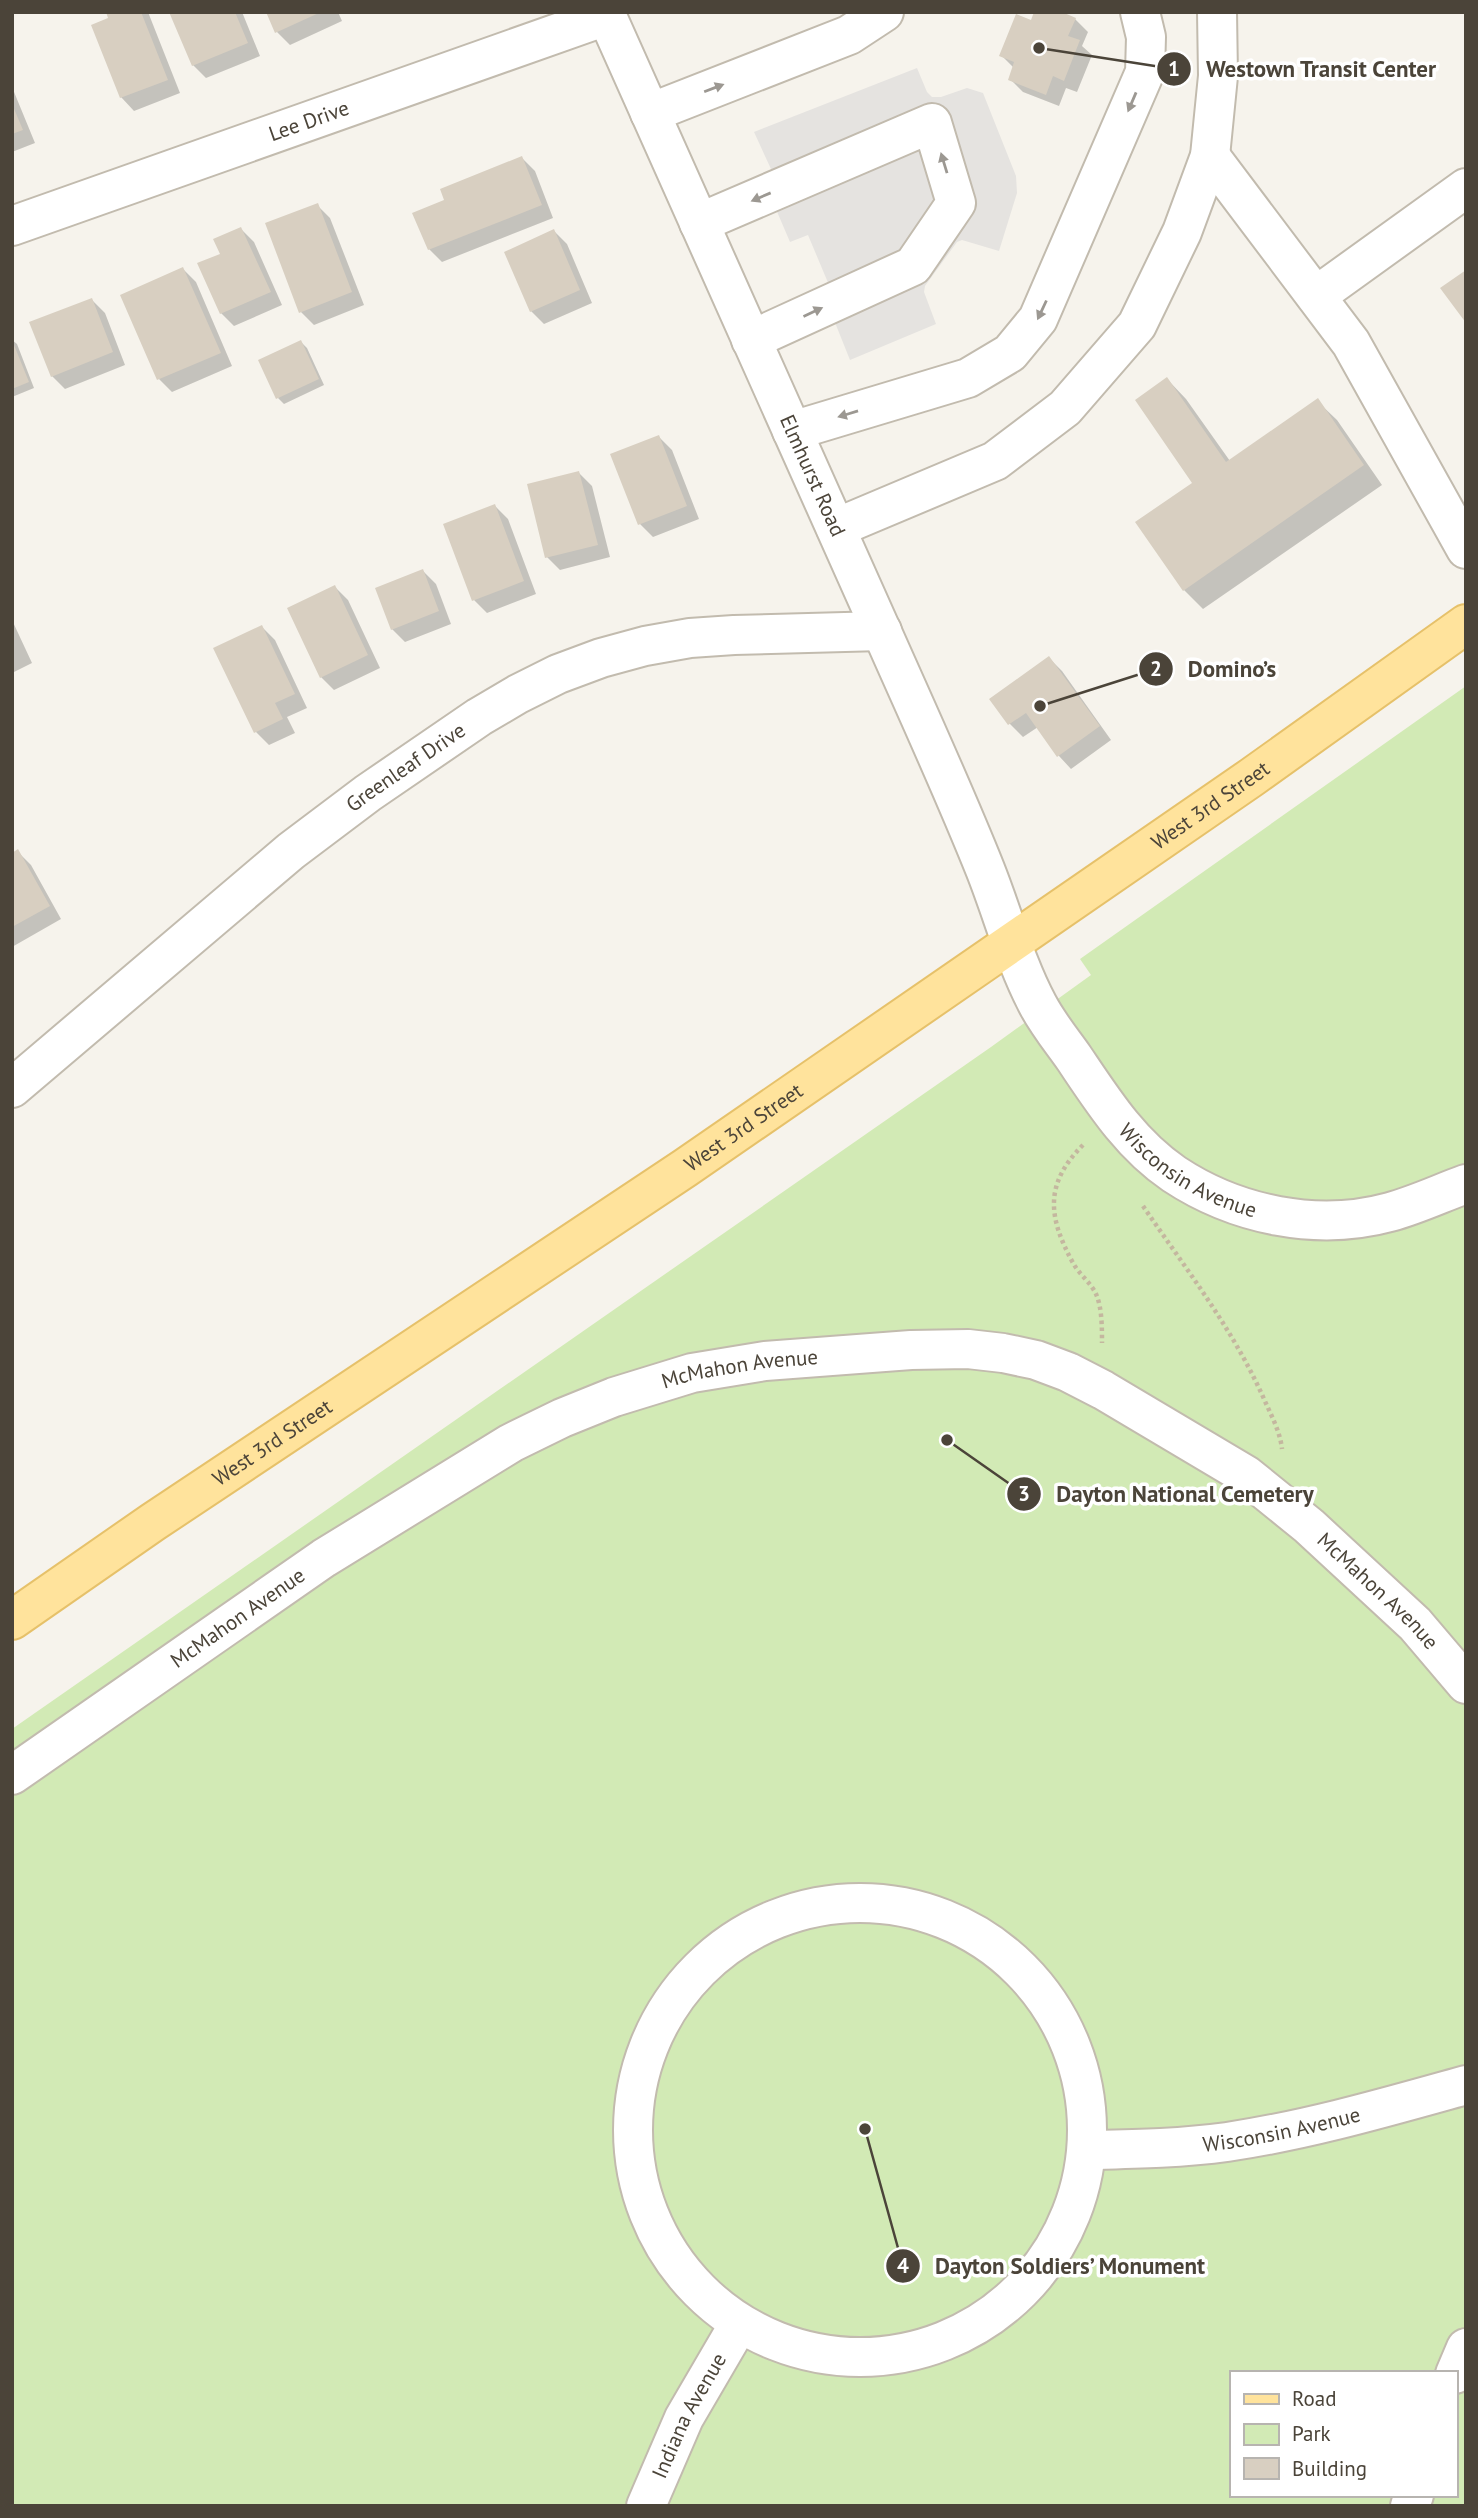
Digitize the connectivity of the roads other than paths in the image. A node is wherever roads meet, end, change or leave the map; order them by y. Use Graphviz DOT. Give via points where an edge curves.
graph roads {
  1 [pos="884,12"];
  2 [pos="1140,12"];
  3 [pos="1217,12"];
  4 [pos="606,14"];
  5 [pos="650,113"];
  6 [pos="1210,156"];
  7 [pos="1466,188"];
  8 [pos="699,223"];
  9 [pos="12,226"];
  10 [pos="1316,296"];
  11 [pos="751,340"];
  12 [pos="792,430"];
  13 [pos="836,528"];
  14 [pos="1466,549"];
  15 [pos="1466,624"];
  16 [pos="882,631"];
  17 [pos="1011,942"];
  18 [pos="12,1087"];
  19 [pos="1466,1184"];
  20 [pos="12,1620"];
  21 [pos="1466,1684"];
  22 [pos="12,1776"];
  23 [pos="1466,2085"];
  24 [pos="1094,2150"];
  25 [pos="736,2329"];
  26 [pos="1466,2348"];
  27 [pos="1456,2371"];
  28 [pos="646,2506"];
  5 -- 1 [label="street, one-way" via="849,35"];
  2 -- 12 [label="street, one-way" via="1146,37 1145,72 1031,328 1010,353 968,378"];
  3 -- 6 [label="street" via="1218,76"];
  4 -- 5 [label="street, Elmhurst Road"];
  4 -- 9 [label="street, Lee Drive"];
  5 -- 8 [label="street, Elmhurst Road"];
  6 -- 10 [label="street"];
  6 -- 13 [label="street" via="1182,232 1137,325 1065,408 995,461"];
  7 -- 10 [label="street"];
  8 -- 11 [label="street, Elmhurst Road"];
  11 -- 8 [label="street, one-way" via="913,266 956,203 932,123"];
  10 -- 14 [label="street" via="1351,343"];
  11 -- 12 [label="street, Elmhurst Road"];
  12 -- 13 [label="street, Elmhurst Road"];
  13 -- 16 [label="street, Elmhurst Road"];
  15 -- 17 [label="main road, West 3rd Street"];
  16 -- 17 [label="street, Elmhurst Road" via="986,871"];
  16 -- 18 [label="street, Greenleaf Drive" via="734,635 667,642 601,658 518,694 379,786 292,851"];
  17 -- 19 [label="street, Wisconsin Avenue" via="1039,1006 1123,1129 1146,1153 1201,1190 1265,1214 1329,1220 1392,1211"];
  17 -- 20 [label="main road, West 3rd Street" via="685,1168"];
  21 -- 22 [label="street, McMahon Avenue" via="1415,1625 1309,1526 1246,1475 1080,1378 1036,1360 968,1349 911,1350 765,1361 692,1373 562,1418 511,1443 324,1558"];
  23 -- 24 [label="street, Wisconsin Avenue" via="1226,2142"];
  24 -- 25 [label="street" via="1086,2190 1053,2249 1007,2299 971,2326 905,2348 836,2356 790,2351"];
  24 -- 25 [label="street" via="1093,2109 1065,2034 1030,1981 984,1940 928,1912 887,1904 826,1905 768,1922 732,1944 676,1993 645,2053 633,2129 639,2171 662,2236 699,2295"];
  25 -- 28 [label="street, Indiana Avenue" via="684,2418"];
  26 -- 27 [label="street"];
}
